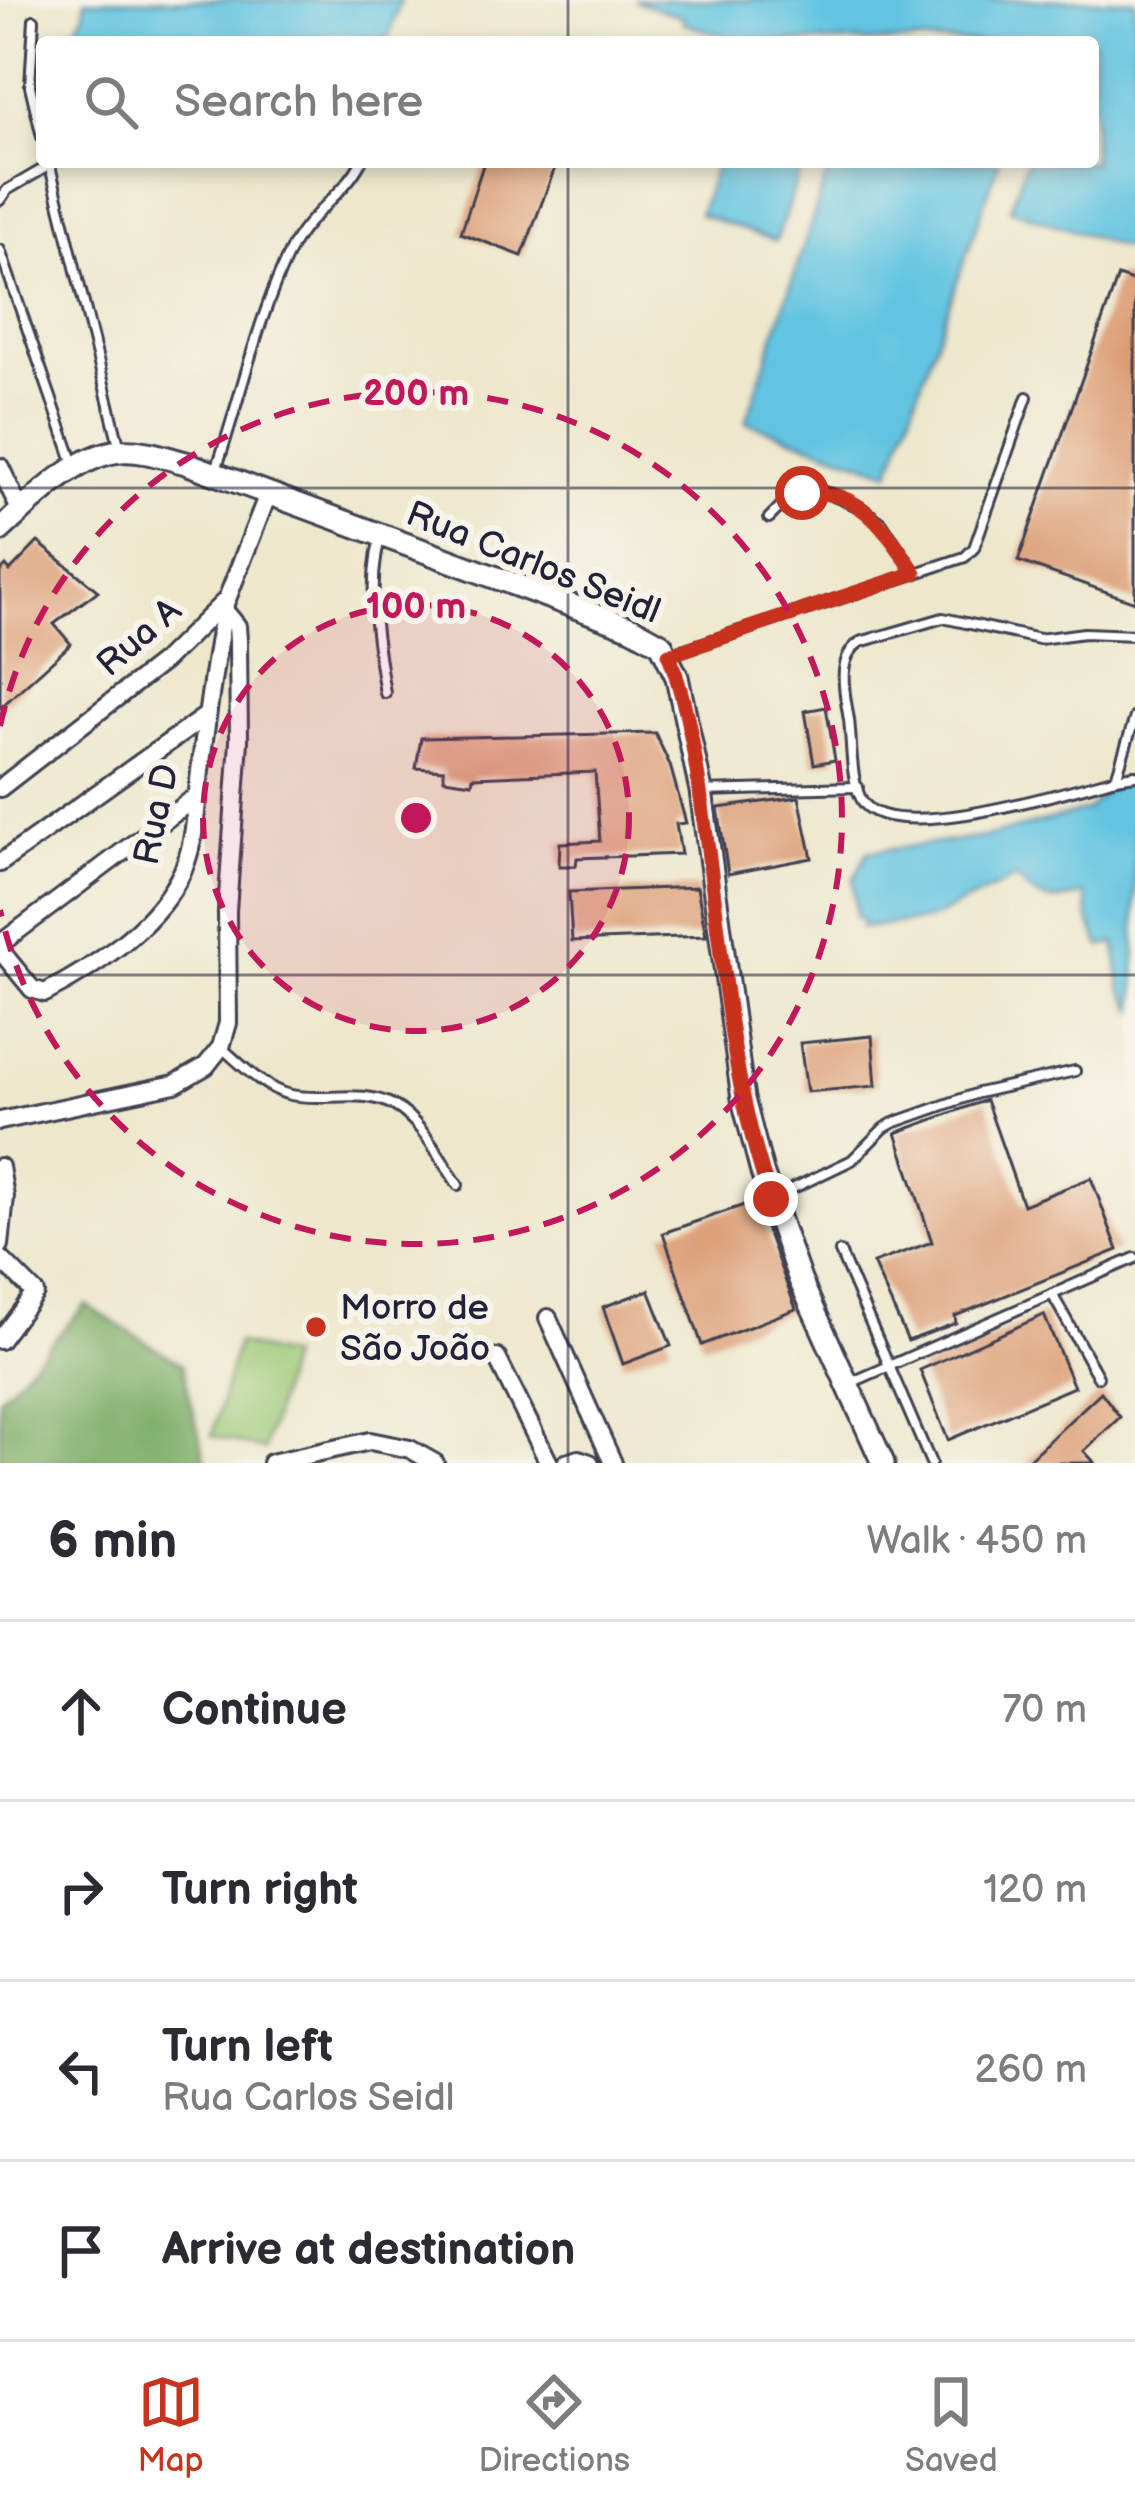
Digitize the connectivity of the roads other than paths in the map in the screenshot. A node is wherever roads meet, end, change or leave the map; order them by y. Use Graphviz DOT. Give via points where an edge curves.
graph roads {
  1 [pos="34,20"];
  2 [pos="36,112"];
  3 [pos="43,168"];
  4 [pos="51,168"];
  5 [pos="357,168"];
  6 [pos="0,200"];
  7 [pos="0,250"];
  8 [pos="1027,397"];
  9 [pos="121,451"];
  10 [pos="0,467"];
  11 [pos="75,468"];
  12 [pos="215,474"];
  13 [pos="268,494"];
  14 [pos="21,512"];
  15 [pos="769,518"];
  16 [pos="0,530"];
  17 [pos="381,535"];
  18 [pos="915,573"];
  19 [pos="226,604"];
  20 [pos="1135,635"];
  21 [pos="669,655"];
  22 [pos="385,693"];
  23 [pos="207,715"];
  24 [pos="1135,716"];
  25 [pos="1135,775"];
  26 [pos="1116,778"];
  27 [pos="0,788"];
  28 [pos="857,788"];
  29 [pos="700,791"];
  30 [pos="197,796"];
  31 [pos="0,863"];
  32 [pos="0,947"];
  33 [pos="221,1047"];
  34 [pos="1076,1071"];
  35 [pos="0,1121"];
  36 [pos="0,1167"];
  37 [pos="458,1185"];
  38 [pos="771,1199"];
  39 [pos="0,1245"];
  40 [pos="840,1252"];
  41 [pos="0,1258"];
  42 [pos="1135,1258"];
  43 [pos="1052,1294"];
  44 [pos="548,1318"];
  45 [pos="0,1340"];
  46 [pos="497,1358"];
  47 [pos="888,1366"];
  48 [pos="1098,1377"];
  49 [pos="846,1384"];
  50 [pos="396,1445"];
  51 [pos="271,1463"];
  52 [pos="383,1463"];
  53 [pos="436,1463"];
  54 [pos="549,1463"];
  55 [pos="566,1463"];
  56 [pos="590,1463"];
  57 [pos="613,1463"];
  58 [pos="883,1463"];
  59 [pos="931,1463"];
  1 -- 2 [label="lane"];
  3 -- 6 [label="lane"];
  4 -- 9 [label="lane"];
  5 -- 12 [label="lane" via="293,245"];
  7 -- 11 [label="lane"];
  8 -- 18 [label="lane" via="974,548"];
  9 -- 11 [label="street"];
  9 -- 12 [label="street, Rua Carlos Seidl"];
  10 -- 14 [label="street"];
  11 -- 14 [label="street"];
  12 -- 13 [label="street, Rua Carlos Seidl"];
  13 -- 17 [label="street, Rua Carlos Seidl"];
  13 -- 19 [label="street, Rua A"];
  14 -- 16 [label="street"];
  15 -- 18 [label="lane" via="789,498 819,490 881,523"];
  17 -- 21 [label="street, Rua Carlos Seidl" via="632,628"];
  17 -- 22 [label="lane" via="372,612"];
  18 -- 21 [label="lane"];
  19 -- 23 [label="street, Rua D"];
  19 -- 27 [label="street, Rua A"];
  19 -- 33 [label="street" via="237,626 239,741"];
  20 -- 28 [label="lane" via="1039,639 943,618 856,644 846,656 844,685"];
  21 -- 29 [label="street, Rua Carlos Seidl"];
  23 -- 30 [label="street, Rua D"];
  23 -- 31 [label="street"];
  24 -- 26 [label="lane"];
  25 -- 26 [label="lane"];
  26 -- 28 [label="lane" via="940,818 877,813"];
  28 -- 29 [label="lane"];
  29 -- 38 [label="street, Rua Carlos Seidl" via="742,1099"];
  30 -- 32 [label="street"];
  30 -- 32 [label="street, Rua D" via="187,860 161,905 111,950 36,993"];
  33 -- 35 [label="street" via="175,1084"];
  33 -- 37 [label="lane" via="292,1096 394,1105"];
  34 -- 38 [label="lane" via="978,1093 893,1124 852,1160"];
  36 -- 39 [label="street"];
  38 -- 49 [label="street, Rua Carlos Seidl"];
  40 -- 47 [label="lane"];
  41 -- 45 [label="street" via="35,1293"];
  42 -- 43 [label="lane"];
  43 -- 47 [label="lane"];
  43 -- 48 [label="lane"];
  44 -- 57 [label="street"];
  46 -- 54 [label="street"];
  47 -- 49 [label="lane"];
  47 -- 59 [label="lane"];
  49 -- 58 [label="street, Rua Carlos Seidl"];
  50 -- 51 [label="street" via="370,1442"];
  50 -- 52 [label="street"];
  50 -- 53 [label="street"];
  55 -- 56 [label="street"];
}
